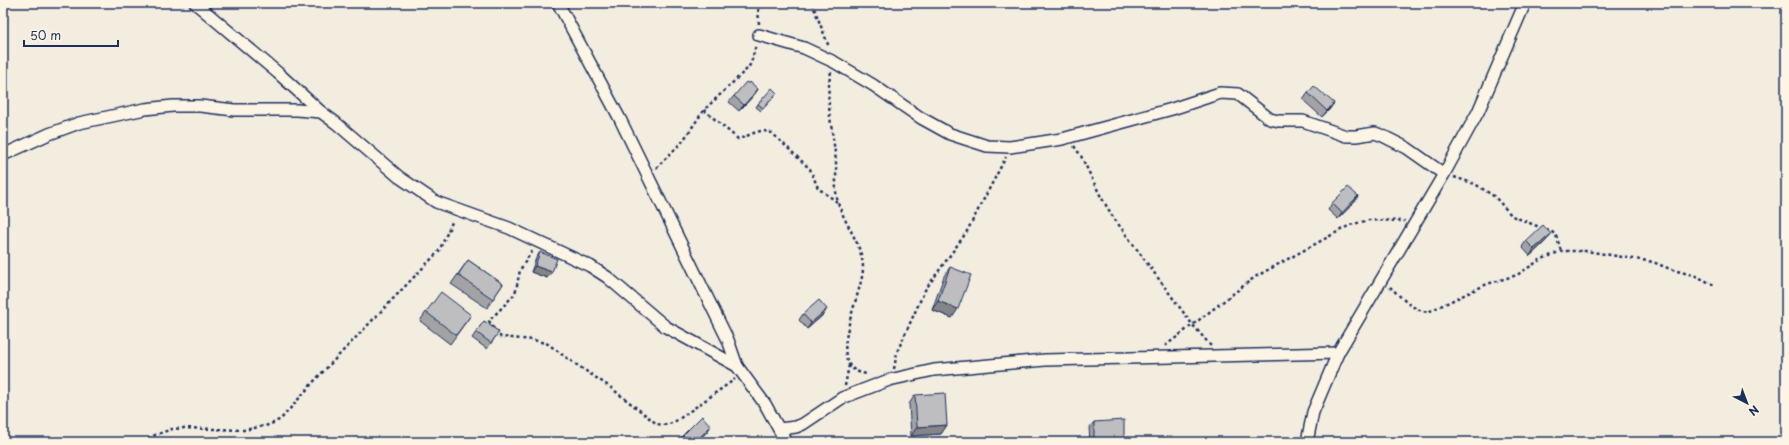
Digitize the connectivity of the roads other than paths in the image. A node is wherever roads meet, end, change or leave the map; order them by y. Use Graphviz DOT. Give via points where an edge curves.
graph roads {
  1 [pos="195,3"];
  2 [pos="558,3"];
  3 [pos="1525,3"];
  4 [pos="759,35"];
  5 [pos="321,112"];
  6 [pos="3,155"];
  7 [pos="1444,174"];
  8 [pos="1338,353"];
  9 [pos="740,369"];
  10 [pos="780,429"];
  11 [pos="786,442"];
  12 [pos="1307,442"];
  1 -- 5 [label="street"];
  2 -- 9 [label="street" via="648,175"];
  3 -- 7 [label="street" via="1478,112"];
  4 -- 7 [label="street" via="804,48 834,62 873,84 921,118 950,134 986,146 1010,147 1062,139 1220,93 1238,94 1270,118 1279,121 1303,121 1346,136 1375,133 1383,136 1407,148"];
  5 -- 6 [label="street" via="234,110 200,106 145,109 79,123"];
  5 -- 9 [label="street" via="436,202 509,228 590,266 607,277 666,327"];
  7 -- 8 [label="street"];
  8 -- 10 [label="street" via="1045,360 934,370 891,380 842,398 803,424"];
  8 -- 12 [label="street" via="1313,412"];
  9 -- 10 [label="street"];
  10 -- 11 [label="street"];
}
